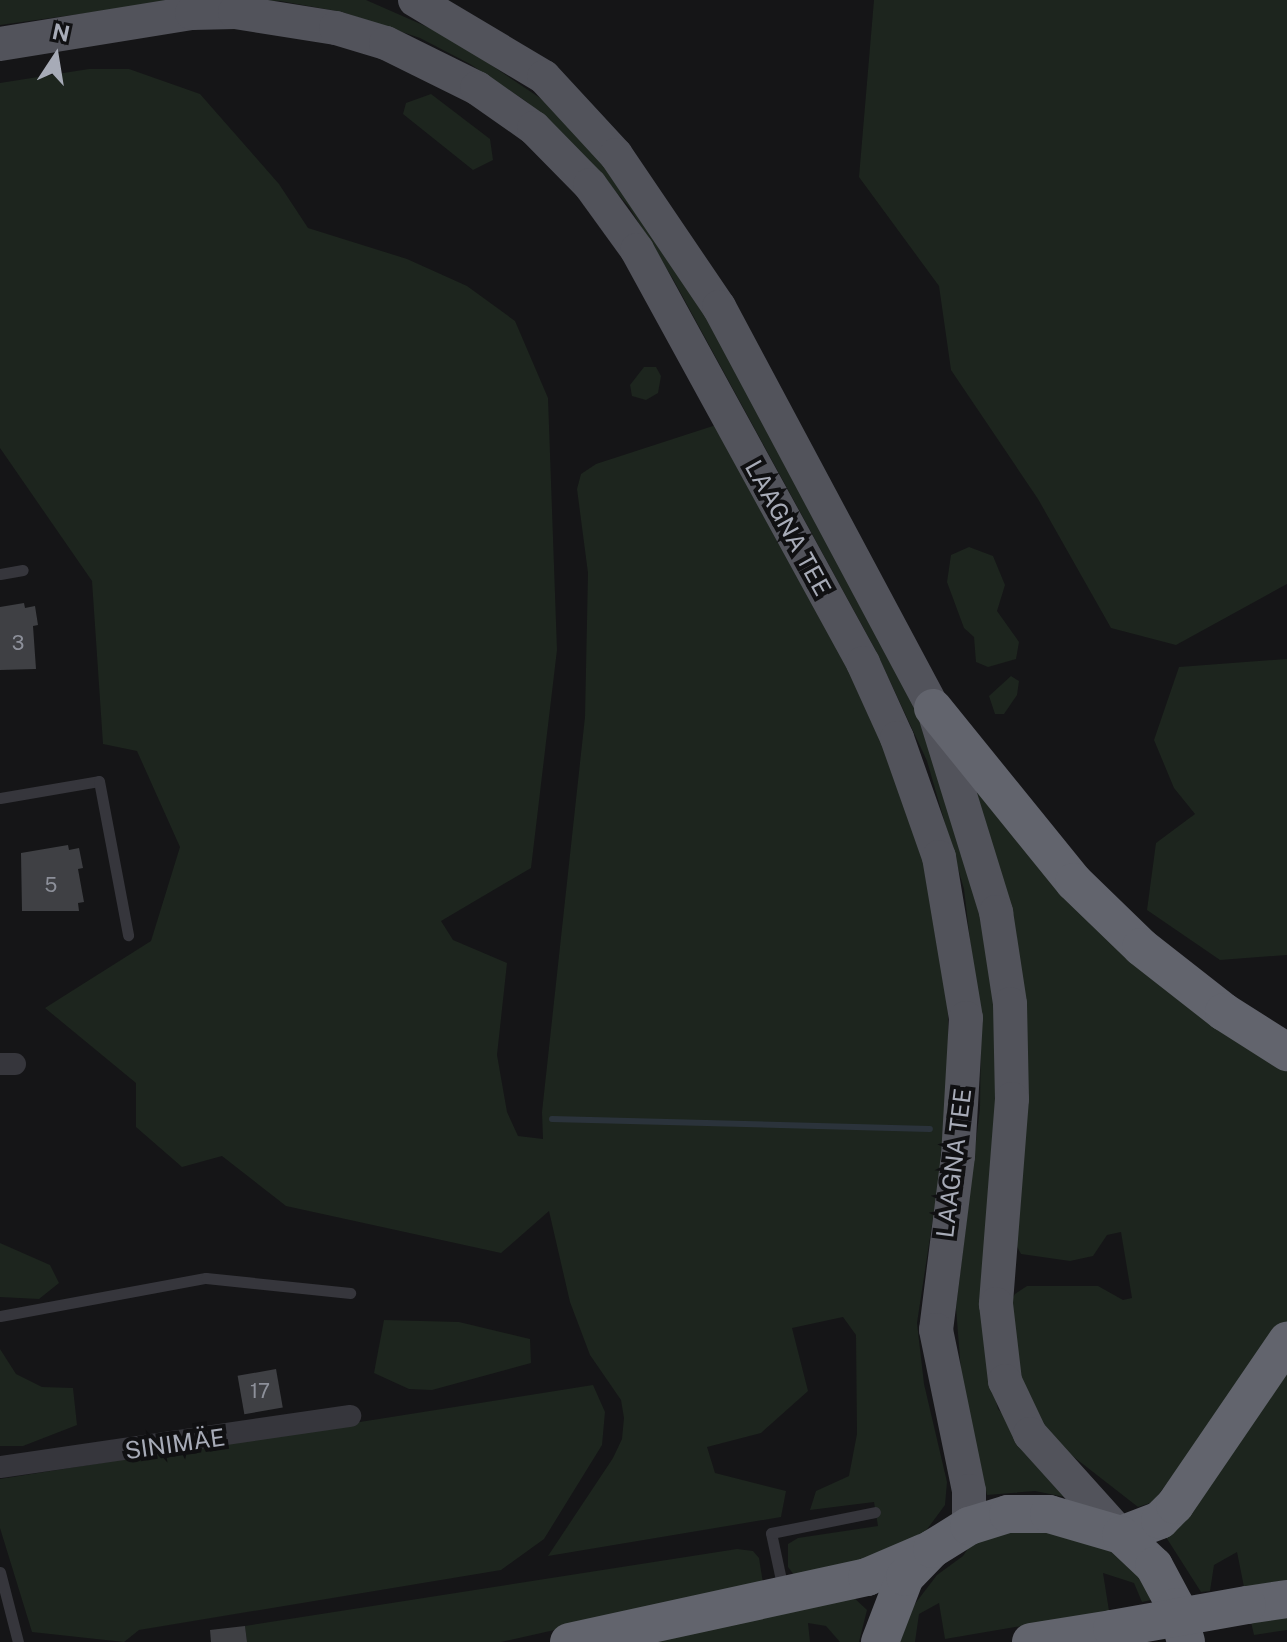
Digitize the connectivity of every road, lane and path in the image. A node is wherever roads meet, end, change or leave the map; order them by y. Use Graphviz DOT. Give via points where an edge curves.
graph roads {
  1 [pos="415,0"];
  2 [pos="0,44"];
  3 [pos="23,570"];
  4 [pos="0,574"];
  5 [pos="933,708"];
  6 [pos="0,798"];
  7 [pos="128,935"];
  8 [pos="1287,1052"];
  9 [pos="350,1293"];
  10 [pos="0,1316"];
  11 [pos="1287,1341"];
  12 [pos="350,1416"];
  13 [pos="0,1467"];
  14 [pos="875,1512"];
  15 [pos="969,1526"];
  16 [pos="1121,1535"];
  17 [pos="932,1549"];
  18 [pos="0,1572"];
  19 [pos="785,1597"];
  20 [pos="1287,1599"];
  21 [pos="18,1642"];
  22 [pos="569,1642"];
  23 [pos="880,1642"];
  24 [pos="1031,1642"];
  25 [pos="1186,1642"];
  1 -- 5 [label="main road, LAAGNA TEE" via="544,77 616,155 719,307"];
  2 -- 15 [label="main road, LAAGNA TEE" via="192,13 235,12 292,19 386,43 477,88 534,128 590,185 637,250 863,663 897,738 939,857 966,1018 960,1141 936,1330 969,1491"];
  3 -- 4 [label="lane"];
  5 -- 8 [label="highway" via="1074,882 1141,947 1224,1012"];
  5 -- 16 [label="main road, LAAGNA TEE" via="996,912 1010,1004 1012,1099 996,1304 1005,1381 1030,1434"];
  6 -- 7 [label="lane" via="99,781"];
  9 -- 10 [label="lane" via="206,1278"];
  11 -- 16 [label="highway" via="1175,1505 1150,1525"];
  12 -- 13 [label="street, SINIMÄE"];
  14 -- 19 [label="lane" via="771,1533"];
  15 -- 16 [label="highway" via="1008,1514 1049,1514"];
  15 -- 17 [label="highway"];
  16 -- 25 [label="highway" via="1154,1566 1176,1607"];
  17 -- 19 [label="highway" via="867,1577"];
  17 -- 23 [label="highway" via="905,1577 881,1627"];
  18 -- 21 [label="lane"];
  19 -- 22 [label="highway"];
  20 -- 24 [label="highway, bridge"];
}
